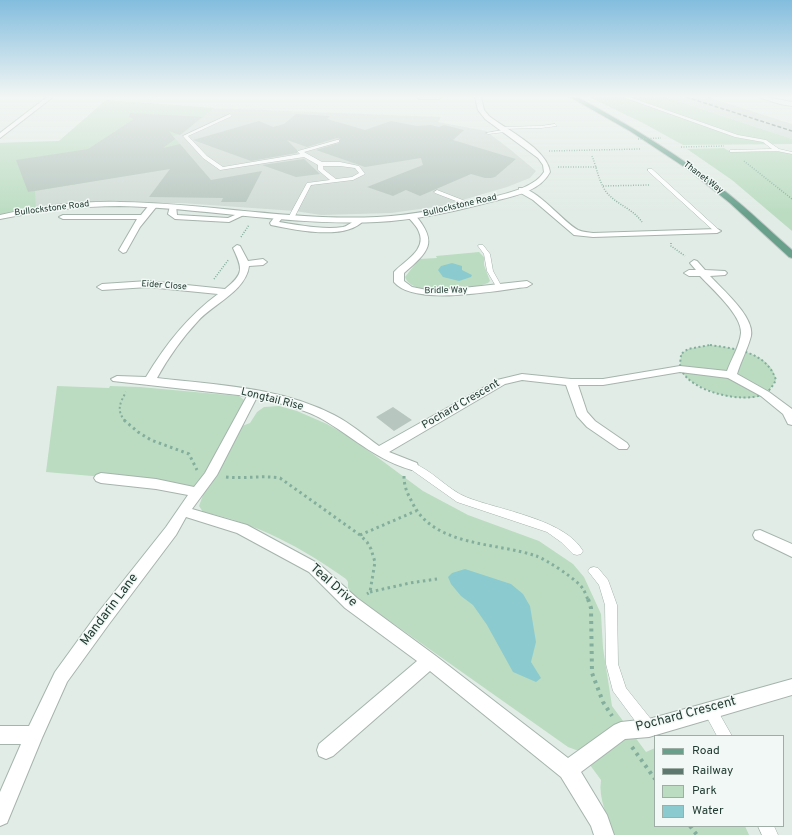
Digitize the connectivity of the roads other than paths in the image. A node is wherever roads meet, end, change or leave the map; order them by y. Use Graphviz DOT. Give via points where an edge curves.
graph roads {
  1 [pos="185,136"];
  2 [pos="512,136"];
  3 [pos="643,136"];
  4 [pos="737,136"];
  5 [pos="336,141"];
  6 [pos="777,150"];
  7 [pos="732,151"];
  8 [pos="792,152"];
  9 [pos="305,155"];
  10 [pos="321,164"];
  11 [pos="650,170"];
  12 [pos="334,181"];
  13 [pos="522,190"];
  14 [pos="437,192"];
  15 [pos="471,205"];
  16 [pos="153,206"];
  17 [pos="412,216"];
  18 [pos="0,217"];
  19 [pos="63,217"];
  20 [pos="142,217"];
  21 [pos="279,217"];
  22 [pos="291,218"];
  23 [pos="360,220"];
  24 [pos="716,231"];
  25 [pos="481,246"];
  26 [pos="783,247"];
  27 [pos="237,248"];
  28 [pos="123,250"];
  29 [pos="792,255"];
  30 [pos="792,259"];
  31 [pos="263,262"];
  32 [pos="694,263"];
  33 [pos="245,264"];
  34 [pos="689,273"];
  35 [pos="704,273"];
  36 [pos="722,273"];
  37 [pos="527,284"];
  38 [pos="102,287"];
  39 [pos="499,287"];
  40 [pos="227,292"];
  41 [pos="731,376"];
  42 [pos="117,379"];
  43 [pos="150,381"];
  44 [pos="571,382"];
  45 [pos="254,393"];
  46 [pos="792,420"];
  47 [pos="623,446"];
  48 [pos="379,452"];
  49 [pos="412,466"];
  50 [pos="101,478"];
  51 [pos="197,492"];
  52 [pos="182,512"];
  53 [pos="760,535"];
  54 [pos="792,551"];
  55 [pos="577,552"];
  56 [pos="594,571"];
  57 [pos="430,661"];
  58 [pos="792,687"];
  59 [pos="710,710"];
  60 [pos="649,728"];
  61 [pos="34,735"];
  62 [pos="724,735"];
  63 [pos="0,736"];
  64 [pos="326,750"];
  65 [pos="568,770"];
  66 [pos="0,816"];
  67 [pos="604,835"];
  1 -- 9 [label="lane" via="205,157 222,169"];
  2 -- 13 [label="street, Bullockstone Road" via="537,152 547,167 544,176"];
  3 -- 26 [label="main road, Thanet Way" via="724,194"];
  4 -- 6 [label="lane" via="764,141"];
  5 -- 9 [label="lane" via="300,152"];
  6 -- 7 [label="lane"];
  6 -- 8 [label="lane"];
  9 -- 10 [label="lane"];
  10 -- 12 [label="lane" via="320,169"];
  10 -- 12 [label="lane" via="349,165 357,167 362,174"];
  11 -- 24 [label="lane"];
  12 -- 22 [label="lane" via="309,184"];
  13 -- 15 [label="street, Bullockstone Road"];
  13 -- 24 [label="street" via="536,198 577,233 593,235"];
  14 -- 15 [label="lane"];
  15 -- 17 [label="street, Bullockstone Road"];
  16 -- 18 [label="street, Bullockstone Road" via="76,205"];
  16 -- 20 [label="street"];
  16 -- 21 [label="street, Bullockstone Road" via="173,208 172,214 182,218 228,220 244,212"];
  17 -- 23 [label="street, Bullockstone Road"];
  17 -- 39 [label="street, Bridle Way" via="424,232 425,242 420,253 399,272 400,282 409,289 426,293"];
  19 -- 20 [label="street, Bullockstone Road"];
  20 -- 28 [label="street" via="131,231"];
  21 -- 22 [label="street, Bullockstone Road"];
  21 -- 23 [label="street, Bullockstone Road" via="274,223 331,229 344,228"];
  22 -- 23 [label="street, Bullockstone Road"];
  25 -- 39 [label="lane" via="487,254 490,271"];
  26 -- 29 [label="main road, Thanet Way"];
  26 -- 30 [label="main road, Thanet Way"];
  27 -- 33 [label="street"];
  31 -- 33 [label="street"];
  32 -- 35 [label="street"];
  33 -- 40 [label="street" via="242,276"];
  34 -- 35 [label="street"];
  35 -- 36 [label="street"];
  35 -- 41 [label="street" via="746,325 746,335"];
  37 -- 39 [label="street, Bridle Way"];
  38 -- 40 [label="street, Eider Close" via="148,284"];
  40 -- 43 [label="street" via="204,310 182,335"];
  41 -- 44 [label="street, Pochard Crescent" via="680,369 603,382"];
  41 -- 46 [label="street, Pochard Crescent" via="765,394 788,412"];
  42 -- 43 [label="street, Longtail Rise"];
  43 -- 45 [label="street, Longtail Rise"];
  44 -- 47 [label="street" via="581,413"];
  44 -- 48 [label="street, Pochard Crescent" via="522,377 501,382"];
  45 -- 48 [label="street, Longtail Rise" via="299,405 330,418"];
  45 -- 51 [label="street, Mandarin Lane" via="210,475"];
  48 -- 49 [label="street, Longtail Rise"];
  49 -- 55 [label="lane" via="461,499 551,529"];
  50 -- 51 [label="street"];
  51 -- 52 [label="street, Mandarin Lane"];
  52 -- 57 [label="street, Teal Drive" via="242,529 314,568 351,603"];
  52 -- 61 [label="street, Mandarin Lane" via="171,531 61,677"];
  53 -- 54 [label="street"];
  56 -- 60 [label="lane" via="604,583 612,605 612,664 620,691"];
  57 -- 64 [label="street"];
  57 -- 65 [label="street, Teal Drive"];
  58 -- 59 [label="street, Pochard Crescent"];
  59 -- 60 [label="street, Pochard Crescent"];
  59 -- 62 [label="lane"];
  60 -- 65 [label="street, Pochard Crescent" via="621,731"];
  61 -- 63 [label="street"];
  61 -- 66 [label="street, Mandarin Lane"];
  65 -- 67 [label="street, Teal Drive" via="600,822"];
}
